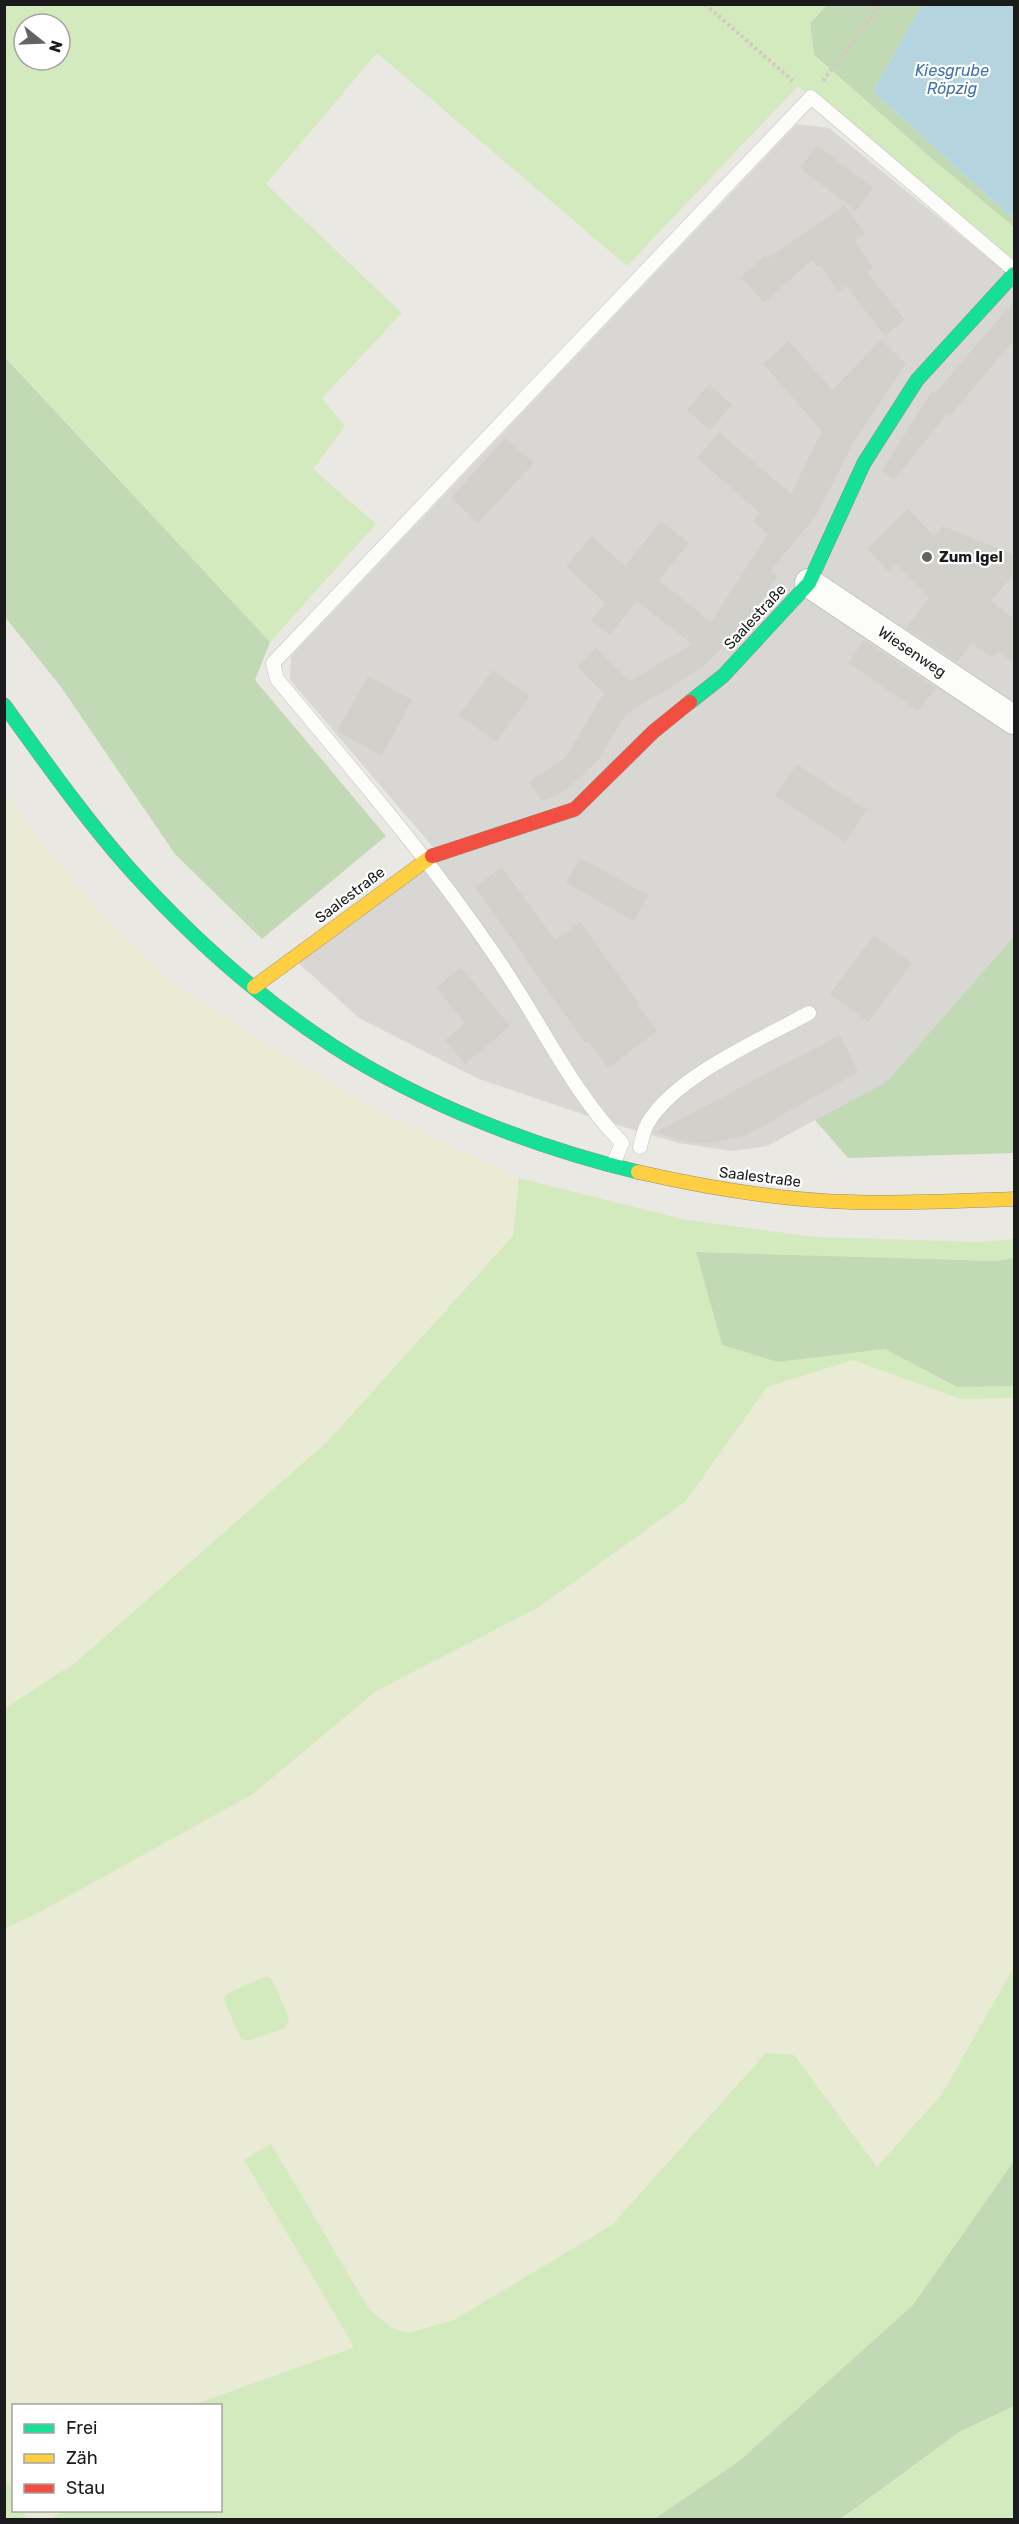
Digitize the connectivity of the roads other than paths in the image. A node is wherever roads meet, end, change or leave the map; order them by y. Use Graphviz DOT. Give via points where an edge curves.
graph roads {
  1 [pos="1014,272"];
  2 [pos="809,583"];
  3 [pos="4,705"];
  4 [pos="1014,720"];
  5 [pos="426,858"];
  6 [pos="254,987"];
  7 [pos="809,1013"];
  8 [pos="640,1147"];
  9 [pos="613,1165"];
  10 [pos="1014,1199"];
  1 -- 2 [label="street, Saalestraße" via="917,380 864,463"];
  1 -- 5 [label="lane" via="811,97 273,663 278,679"];
  2 -- 4 [label="street, Wiesenweg"];
  2 -- 5 [label="street, Saalestraße" via="723,676 653,732 575,809"];
  3 -- 6 [label="street" via="104,840 172,913"];
  5 -- 6 [label="street, Saalestraße"];
  5 -- 9 [label="lane" via="502,966 600,1120 622,1143"];
  6 -- 9 [label="street, Saalestraße" via="320,1037 387,1077 530,1141"];
  7 -- 8 [label="lane" via="702,1072 666,1101 648,1122"];
  9 -- 10 [label="street, Saalestraße" via="718,1189 825,1202"];
}
